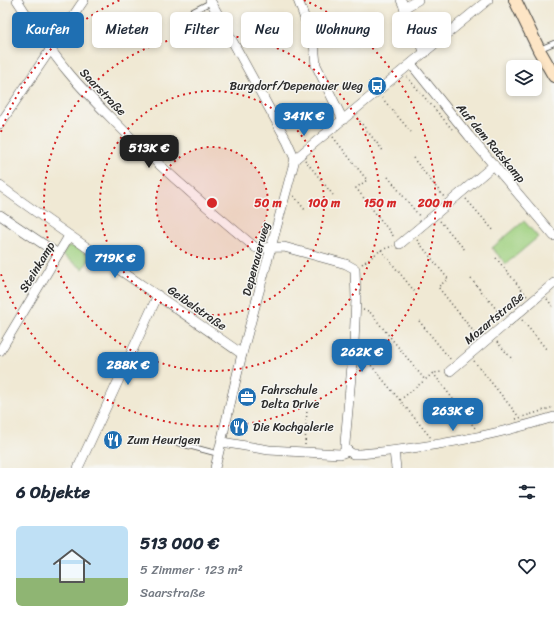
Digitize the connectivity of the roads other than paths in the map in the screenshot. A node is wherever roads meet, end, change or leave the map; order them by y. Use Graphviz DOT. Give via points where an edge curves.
graph roads {
  1 [pos="17,0"];
  2 [pos="84,0"];
  3 [pos="298,0"];
  4 [pos="418,0"];
  5 [pos="488,0"];
  6 [pos="515,0"];
  7 [pos="210,1"];
  8 [pos="403,4"];
  9 [pos="190,12"];
  10 [pos="554,43"];
  11 [pos="50,50"];
  12 [pos="539,50"];
  13 [pos="425,53"];
  14 [pos="411,64"];
  15 [pos="554,76"];
  16 [pos="342,120"];
  17 [pos="0,124"];
  18 [pos="298,156"];
  19 [pos="494,165"];
  20 [pos="0,186"];
  21 [pos="0,215"];
  22 [pos="69,236"];
  23 [pos="554,236"];
  24 [pos="400,244"];
  25 [pos="271,248"];
  26 [pos="58,254"];
  27 [pos="554,283"];
  28 [pos="158,295"];
  29 [pos="0,351"];
  30 [pos="242,354"];
  31 [pos="453,368"];
  32 [pos="554,418"];
  33 [pos="170,441"];
  34 [pos="222,442"];
  35 [pos="348,451"];
  36 [pos="394,451"];
  37 [pos="219,454"];
  38 [pos="78,468"];
  39 [pos="215,468"];
  40 [pos="396,468"];
  1 -- 11 [label="street, Saarstraße"];
  2 -- 11 [label="street"];
  3 -- 16 [label="street" via="314,43 316,65"];
  4 -- 8 [label="street"];
  5 -- 13 [label="street"];
  6 -- 12 [label="main road"];
  7 -- 9 [label="lane"];
  7 -- 18 [label="street"];
  8 -- 13 [label="street"];
  10 -- 12 [label="lane"];
  11 -- 17 [label="street"];
  11 -- 25 [label="street, Saarstraße" via="83,89 171,176 256,248"];
  12 -- 15 [label="main road"];
  13 -- 14 [label="street"];
  14 -- 16 [label="street"];
  14 -- 19 [label="street, Auf dem Ratskamp"];
  16 -- 18 [label="street"];
  18 -- 25 [label="street, Depenauerweg"];
  19 -- 23 [label="street, Auf dem Ratskamp"];
  19 -- 24 [label="street"];
  20 -- 22 [label="street, Geibelstraße"];
  21 -- 26 [label="street"];
  22 -- 26 [label="street, Steinkamp"];
  22 -- 28 [label="street, Geibelstraße"];
  25 -- 30 [label="street, Depenauerweg"];
  25 -- 35 [label="street, Saarstraße" via="284,247 346,264 355,270 354,343 345,443"];
  26 -- 29 [label="street, Steinkamp"];
  27 -- 31 [label="street, Mozartstraße"];
  28 -- 30 [label="street, Geibelstraße"];
  28 -- 38 [label="street"];
  30 -- 34 [label="street, Depenauerweg"];
  32 -- 36 [label="street" via="438,445"];
  33 -- 37 [label="lane"];
  34 -- 35 [label="street" via="304,453 340,454"];
  34 -- 37 [label="street, Depenauerweg"];
  35 -- 36 [label="street" via="360,454"];
  36 -- 40 [label="street"];
  37 -- 39 [label="street, Depenauerweg"];
}
